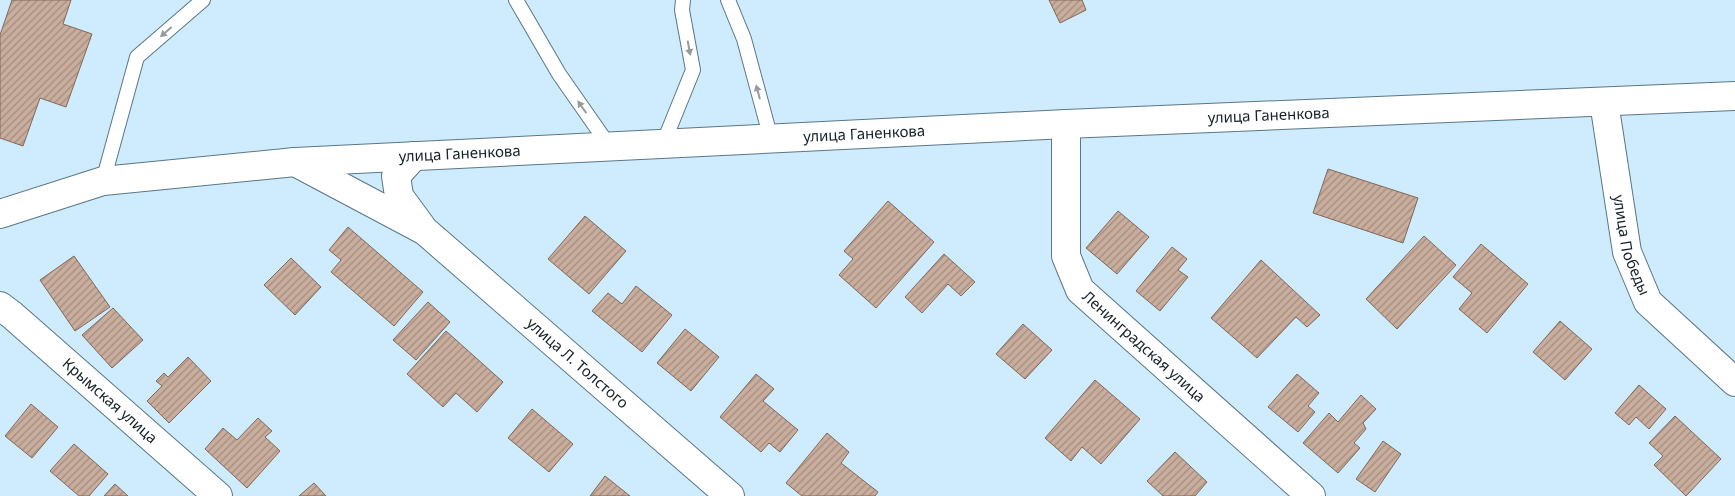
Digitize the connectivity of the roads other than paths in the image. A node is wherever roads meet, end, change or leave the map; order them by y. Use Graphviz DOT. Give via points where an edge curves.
graph roads {
  1 [pos="203,0"];
  2 [pos="516,0"];
  3 [pos="683,0"];
  4 [pos="728,0"];
  5 [pos="1735,96"];
  6 [pos="1604,102"];
  7 [pos="1066,124"];
  8 [pos="771,139"];
  9 [pos="663,144"];
  10 [pos="610,146"];
  11 [pos="414,156"];
  12 [pos="295,162"];
  13 [pos="103,181"];
  14 [pos="0,214"];
  15 [pos="425,231"];
  16 [pos="0,306"];
  17 [pos="1735,382"];
  18 [pos="218,496"];
  19 [pos="730,496"];
  20 [pos="1310,496"];
  1 -- 13 [label="lane, one-way" via="137,57"];
  10 -- 2 [label="lane, one-way" via="559,74"];
  3 -- 9 [label="lane, one-way" via="693,70"];
  8 -- 4 [label="lane, one-way" via="744,39"];
  5 -- 6 [label="street, улица Ганенкова"];
  6 -- 7 [label="street, улица Ганенкова"];
  6 -- 17 [label="street, улица Победы" via="1627,252 1648,302"];
  7 -- 8 [label="street, улица Ганенкова"];
  7 -- 20 [label="street, Ленинградская улица" via="1066,256 1080,290"];
  8 -- 9 [label="street, улица Ганенкова"];
  9 -- 10 [label="street, улица Ганенкова"];
  10 -- 11 [label="street, улица Ганенкова"];
  11 -- 12 [label="street, улица Ганенкова"];
  11 -- 15 [label="street, улица Л. Толстого" via="396,176 399,196"];
  12 -- 13 [label="street, улица Ганенкова"];
  12 -- 15 [label="street, улица Л. Толстого"];
  13 -- 14 [label="street, улица Ганенкова"];
  15 -- 19 [label="street, улица Л. Толстого"];
  16 -- 18 [label="street, Крымская улица"];
}
